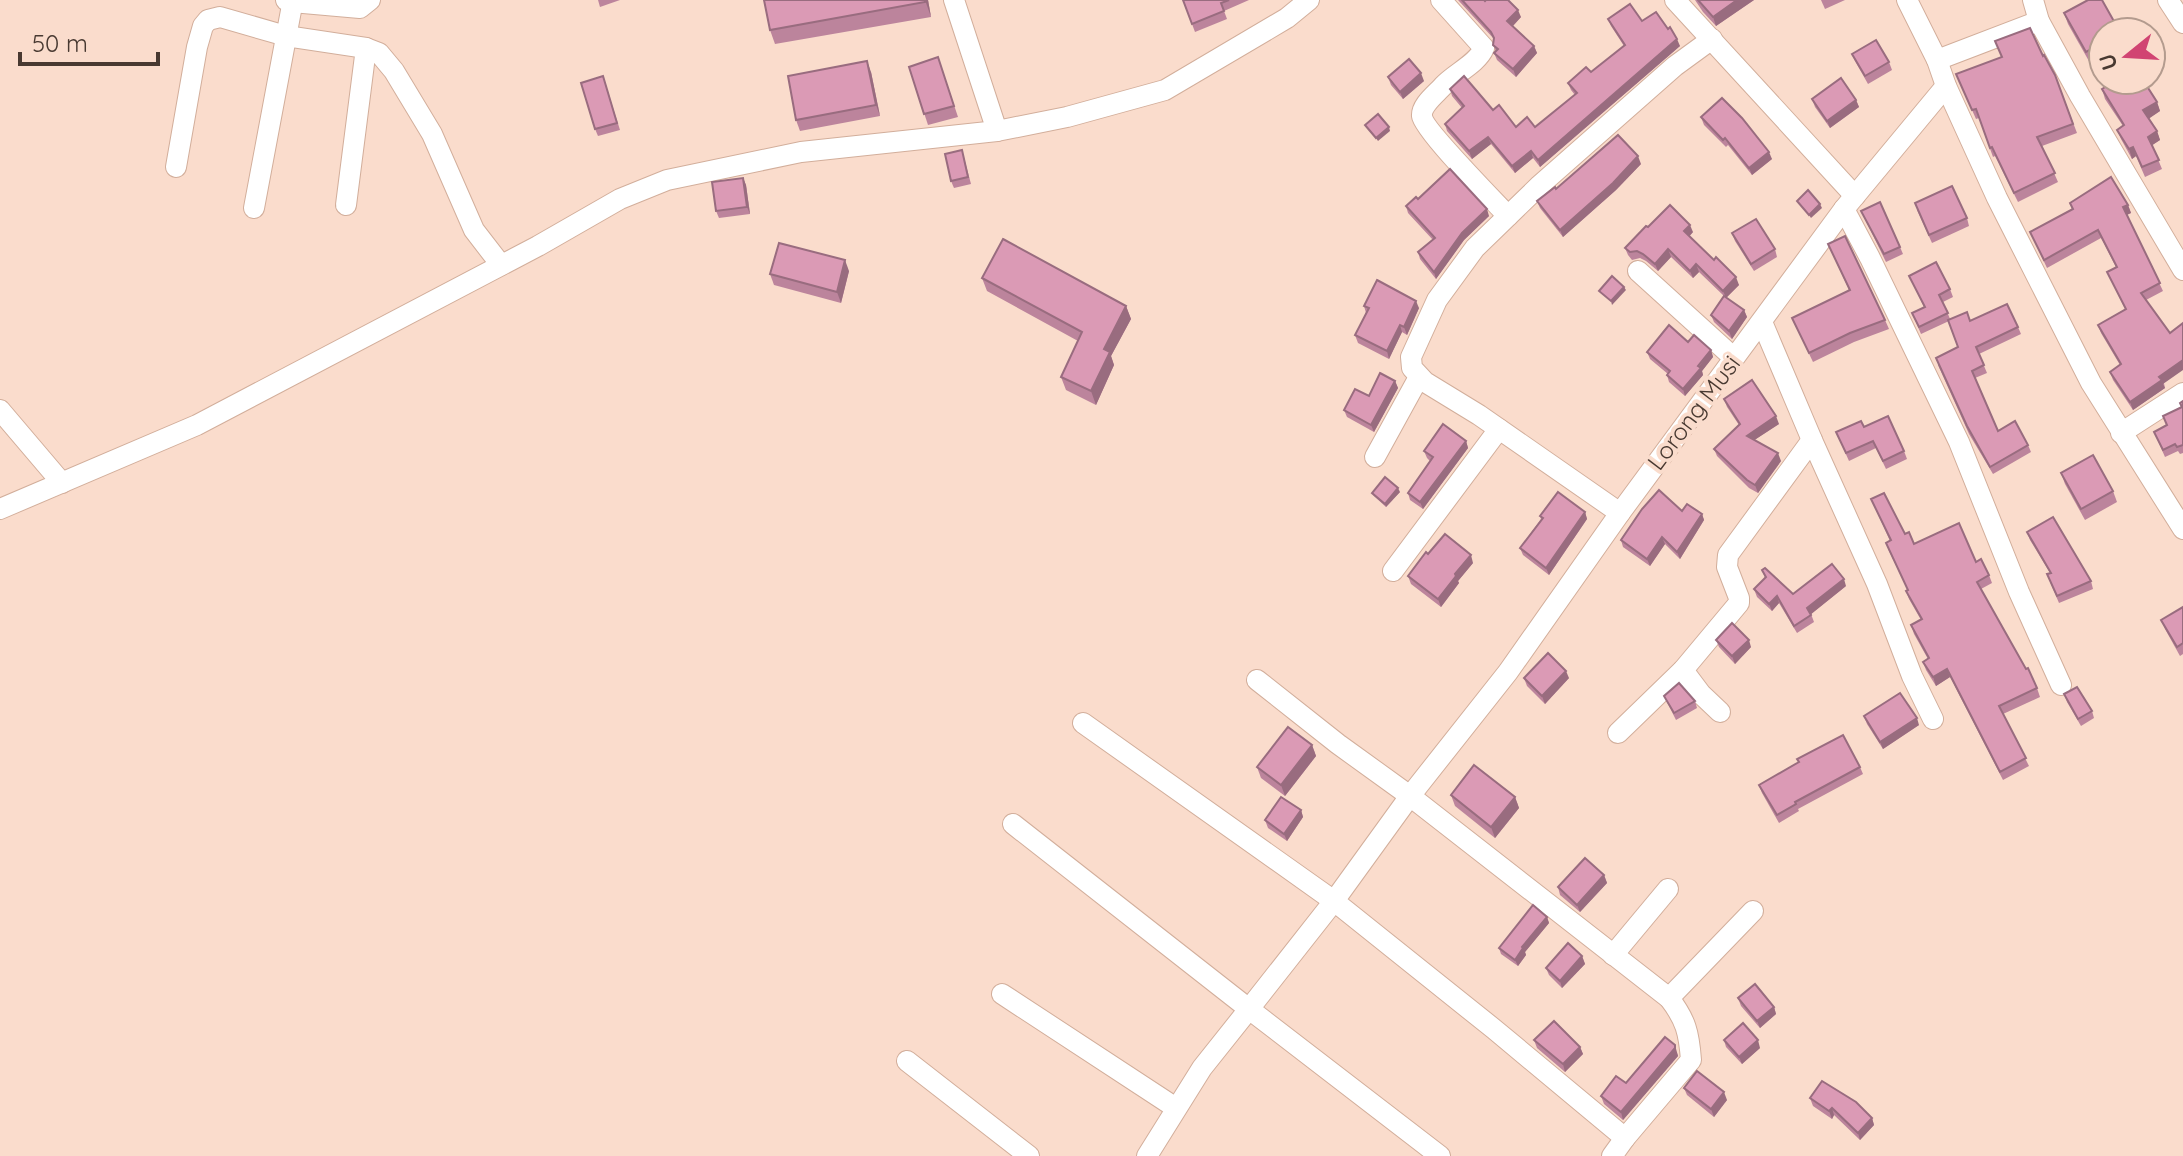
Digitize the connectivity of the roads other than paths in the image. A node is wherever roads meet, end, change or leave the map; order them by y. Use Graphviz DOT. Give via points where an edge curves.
graph roads {
  1 [pos="370,0"];
  2 [pos="954,0"];
  3 [pos="1309,0"];
  4 [pos="1441,0"];
  5 [pos="1675,0"];
  6 [pos="1907,0"];
  7 [pos="2033,0"];
  8 [pos="2168,0"];
  9 [pos="290,12"];
  10 [pos="2039,21"];
  11 [pos="2183,23"];
  12 [pos="1712,39"];
  13 [pos="366,48"];
  14 [pos="1937,60"];
  15 [pos="1946,86"];
  16 [pos="997,131"];
  17 [pos="176,167"];
  18 [pos="1849,202"];
  19 [pos="346,205"];
  20 [pos="254,208"];
  21 [pos="1508,216"];
  22 [pos="501,265"];
  23 [pos="2183,270"];
  24 [pos="1638,271"];
  25 [pos="1762,322"];
  26 [pos="1734,358"];
  27 [pos="1419,377"];
  28 [pos="2183,393"];
  29 [pos="0,410"];
  30 [pos="1499,429"];
  31 [pos="2121,433"];
  32 [pos="1812,440"];
  33 [pos="1375,457"];
  34 [pos="62,483"];
  35 [pos="0,509"];
  36 [pos="1620,513"];
  37 [pos="2183,529"];
  38 [pos="1393,571"];
  39 [pos="1683,670"];
  40 [pos="1257,680"];
  41 [pos="2061,685"];
  42 [pos="1720,712"];
  43 [pos="1933,719"];
  44 [pos="1083,723"];
  45 [pos="1618,733"];
  46 [pos="1410,796"];
  47 [pos="1013,824"];
  48 [pos="1668,889"];
  49 [pos="1334,901"];
  50 [pos="1753,911"];
  51 [pos="1613,955"];
  52 [pos="1002,994"];
  53 [pos="1669,998"];
  54 [pos="1249,1009"];
  55 [pos="907,1061"];
  56 [pos="1176,1108"];
  57 [pos="1625,1138"];
  58 [pos="1029,1156"];
  59 [pos="1147,1156"];
  60 [pos="1440,1156"];
  61 [pos="1612,1156"];
  1 -- 9 [label="street" via="360,8"];
  2 -- 16 [label="street"];
  3 -- 16 [label="street" via="1165,90"];
  4 -- 21 [label="street" via="1484,48 1421,114"];
  5 -- 12 [label="street"];
  6 -- 14 [label="street"];
  7 -- 10 [label="street"];
  8 -- 11 [label="street"];
  9 -- 13 [label="street"];
  9 -- 17 [label="street" via="220,17 203,26"];
  9 -- 20 [label="street"];
  10 -- 14 [label="street"];
  10 -- 23 [label="street"];
  12 -- 18 [label="street"];
  12 -- 21 [label="street"];
  13 -- 19 [label="street"];
  13 -- 22 [label="street" via="379,53 394,71 432,134 474,230"];
  14 -- 15 [label="street"];
  15 -- 18 [label="street, Lorong Musi"];
  15 -- 31 [label="street" via="2034,272"];
  16 -- 22 [label="street" via="801,152 667,180 620,199"];
  18 -- 25 [label="street, Lorong Musi"];
  18 -- 41 [label="street" via="1870,258 1959,442"];
  21 -- 27 [label="street" via="1475,248 1437,300 1411,357"];
  22 -- 34 [label="street" via="197,425"];
  24 -- 26 [label="street"];
  25 -- 26 [label="street, Lorong Musi"];
  25 -- 32 [label="street"];
  26 -- 36 [label="street, Lorong Musi"];
  27 -- 30 [label="street"];
  27 -- 33 [label="street"];
  28 -- 31 [label="street"];
  29 -- 34 [label="street"];
  30 -- 36 [label="street"];
  30 -- 38 [label="street"];
  31 -- 37 [label="street"];
  32 -- 39 [label="street" via="1728,555 1739,603"];
  32 -- 43 [label="street"];
  34 -- 35 [label="street"];
  36 -- 46 [label="street, Lorong Musi" via="1508,672"];
  39 -- 42 [label="street"];
  39 -- 45 [label="street"];
  40 -- 46 [label="street"];
  44 -- 49 [label="street"];
  46 -- 49 [label="street, Lorong Musi"];
  46 -- 51 [label="street"];
  47 -- 54 [label="street"];
  48 -- 51 [label="street"];
  49 -- 54 [label="street, Lorong Musi"];
  49 -- 57 [label="street"];
  50 -- 53 [label="street"];
  51 -- 53 [label="street"];
  52 -- 56 [label="street"];
  53 -- 57 [label="street" via="1682,1015 1691,1060"];
  54 -- 56 [label="street, Lorong Musi"];
  54 -- 60 [label="street"];
  55 -- 58 [label="street"];
  56 -- 59 [label="street, Lorong Musi"];
  57 -- 61 [label="street"];
}
